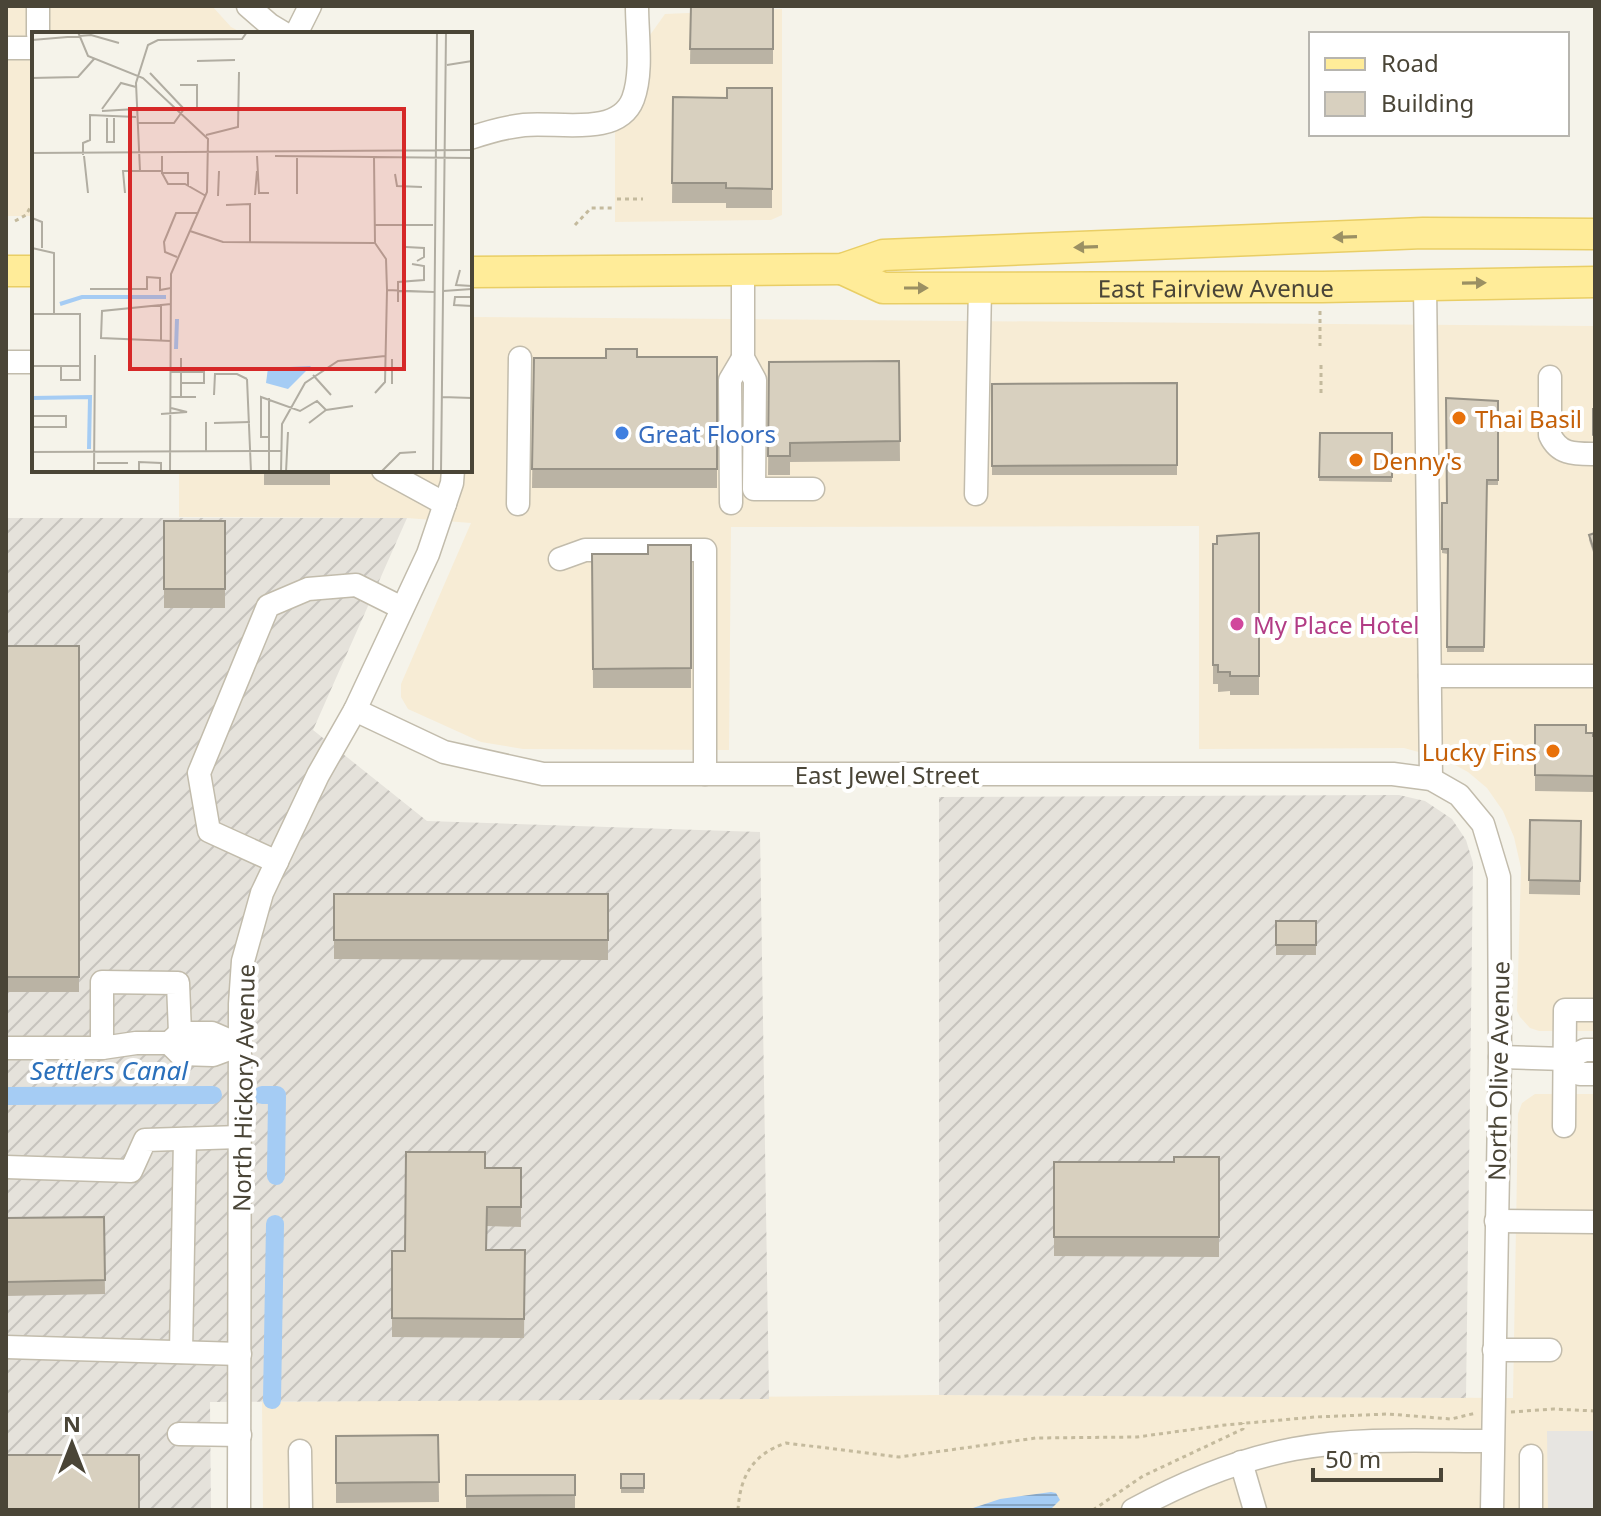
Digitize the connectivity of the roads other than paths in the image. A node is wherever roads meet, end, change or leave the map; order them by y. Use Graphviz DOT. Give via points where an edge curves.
graph roads {
  1 [pos="38,6"];
  2 [pos="248,6"];
  3 [pos="310,6"];
  4 [pos="637,6"];
  5 [pos="38,32"];
  6 [pos="282,32"];
  7 [pos="297,32"];
  8 [pos="6,48"];
  9 [pos="32,48"];
  10 [pos="472,138"];
  11 [pos="1595,234"];
  12 [pos="842,269"];
  13 [pos="6,271"];
  14 [pos="32,271"];
  15 [pos="743,271"];
  16 [pos="472,272"];
  17 [pos="1595,282"];
  18 [pos="1425,284"];
  19 [pos="980,287"];
  20 [pos="520,358"];
  21 [pos="743,358"];
  22 [pos="6,362"];
  23 [pos="32,362"];
  24 [pos="1550,377"];
  25 [pos="1595,454"];
  26 [pos="387,472"];
  27 [pos="453,472"];
  28 [pos="813,489"];
  29 [pos="976,494"];
  30 [pos="731,503"];
  31 [pos="445,504"];
  32 [pos="518,504"];
  33 [pos="560,559"];
  34 [pos="402,608"];
  35 [pos="1430,676"];
  36 [pos="1595,676"];
  37 [pos="355,710"];
  38 [pos="705,774"];
  39 [pos="1431,779"];
  40 [pos="277,862"];
  41 [pos="1595,1010"];
  42 [pos="174,1038"];
  43 [pos="240,1045"];
  44 [pos="6,1048"];
  45 [pos="102,1048"];
  46 [pos="1595,1050"];
  47 [pos="1500,1057"];
  48 [pos="1565,1059"];
  49 [pos="1595,1074"];
  50 [pos="1564,1126"];
  51 [pos="240,1137"];
  52 [pos="185,1139"];
  53 [pos="6,1167"];
  54 [pos="1496,1221"];
  55 [pos="1595,1222"];
  56 [pos="6,1347"];
  57 [pos="1494,1350"];
  58 [pos="1550,1350"];
  59 [pos="181,1352"];
  60 [pos="240,1354"];
  61 [pos="179,1434"];
  62 [pos="240,1435"];
  63 [pos="1492,1441"];
  64 [pos="300,1451"];
  65 [pos="1531,1456"];
  66 [pos="1241,1462"];
  67 [pos="1492,1507"];
  68 [pos="1531,1507"];
  69 [pos="239,1510"];
  70 [pos="301,1510"];
  71 [pos="1133,1510"];
  72 [pos="1255,1510"];
  1 -- 5 [label="street"];
  2 -- 6 [label="street"];
  3 -- 7 [label="street"];
  4 -- 10 [label="street" via="636,88 618,118 527,125"];
  8 -- 9 [label="street"];
  11 -- 12 [label="main road, East Fairview Avenue, one-way" via="1423,233 883,255"];
  12 -- 15 [label="main road, East Fairview Avenue"];
  12 -- 19 [label="main road, East Fairview Avenue, one-way" via="883,288"];
  13 -- 14 [label="main road"];
  15 -- 16 [label="main road, East Fairview Avenue"];
  15 -- 21 [label="street"];
  18 -- 17 [label="main road, East Fairview Avenue, one-way"];
  18 -- 19 [label="main road, East Fairview Avenue"];
  18 -- 35 [label="street"];
  19 -- 29 [label="street"];
  20 -- 32 [label="street"];
  21 -- 28 [label="street" via="755,380 754,489"];
  21 -- 30 [label="street" via="730,380"];
  22 -- 23 [label="street"];
  24 -- 25 [label="street" via="1553,443 1571,454"];
  26 -- 31 [label="street"];
  27 -- 31 [label="street, North Hickory Avenue"];
  31 -- 34 [label="street, North Hickory Avenue"];
  33 -- 38 [label="street" via="585,550 705,550"];
  34 -- 37 [label="street, North Hickory Avenue"];
  34 -- 40 [label="street" via="356,585 308,589 268,606 199,773 209,831"];
  35 -- 36 [label="street"];
  35 -- 39 [label="street"];
  37 -- 38 [label="street, East Jewel Street" via="444,752 543,774"];
  37 -- 40 [label="street, North Hickory Avenue"];
  38 -- 39 [label="street, East Jewel Street" via="1393,774"];
  39 -- 47 [label="street, North Olive Avenue" via="1459,795 1483,824 1499,877"];
  40 -- 43 [label="street, North Hickory Avenue" via="262,893 243,961"];
  41 -- 48 [label="street" via="1565,1010"];
  42 -- 43 [label="street" via="212,1033"];
  42 -- 45 [label="street"];
  42 -- 45 [label="street" via="178,983 102,982"];
  43 -- 51 [label="street, North Hickory Avenue"];
  44 -- 45 [label="street"];
  46 -- 48 [label="street"];
  47 -- 48 [label="street"];
  47 -- 54 [label="street, North Olive Avenue"];
  48 -- 49 [label="street" via="1580,1074"];
  48 -- 50 [label="street"];
  51 -- 52 [label="street"];
  51 -- 60 [label="street, North Hickory Avenue"];
  52 -- 53 [label="street" via="145,1140 131,1171"];
  52 -- 59 [label="street"];
  54 -- 55 [label="street"];
  54 -- 57 [label="street, North Olive Avenue"];
  56 -- 59 [label="street"];
  57 -- 58 [label="street"];
  57 -- 63 [label="street, North Olive Avenue"];
  59 -- 60 [label="street"];
  60 -- 62 [label="street, North Hickory Avenue"];
  61 -- 62 [label="street"];
  62 -- 69 [label="street, North Hickory Avenue"];
  63 -- 66 [label="street" via="1354,1442"];
  63 -- 67 [label="street, North Olive Avenue"];
  64 -- 70 [label="street"];
  65 -- 68 [label="street"];
  66 -- 71 [label="street"];
  66 -- 72 [label="street"];
  67 -- 68 [label="street"];
}
